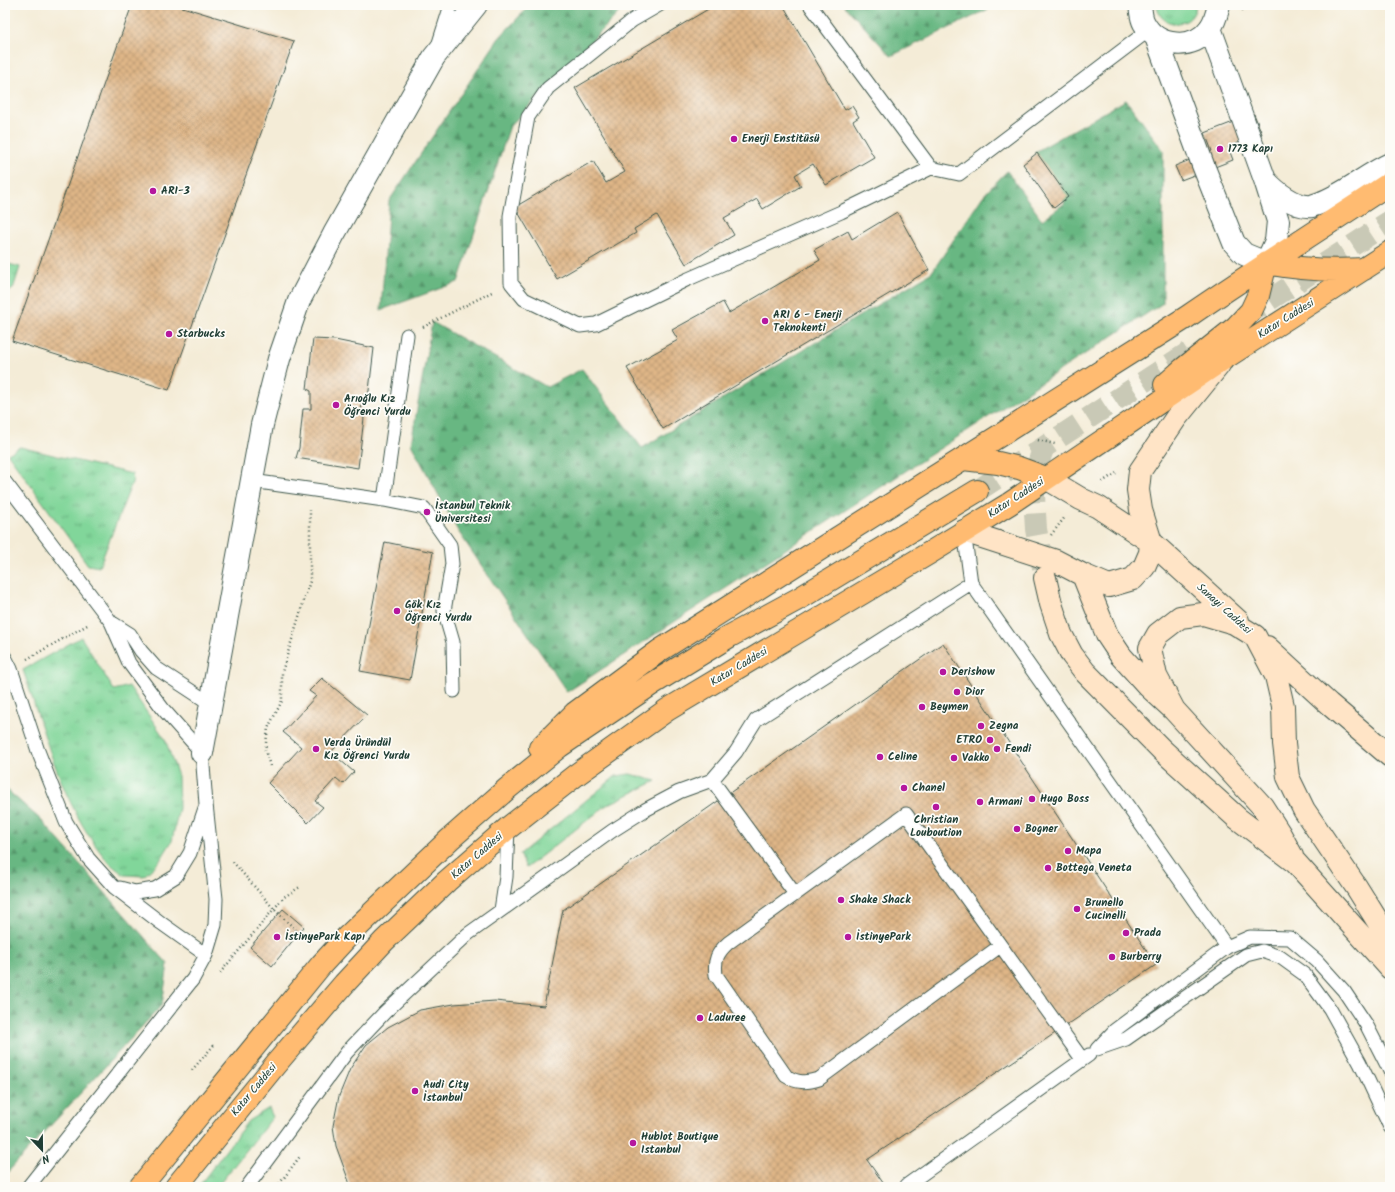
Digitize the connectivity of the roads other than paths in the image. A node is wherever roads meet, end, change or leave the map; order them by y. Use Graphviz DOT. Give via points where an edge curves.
graph roads {
  1 [pos="451,5"];
  2 [pos="476,5"];
  3 [pos="659,5"];
  4 [pos="810,5"];
  5 [pos="1219,5"];
  6 [pos="1143,18"];
  7 [pos="1210,28"];
  8 [pos="434,57"];
  9 [pos="1390,164"];
  10 [pos="931,168"];
  11 [pos="1265,180"];
  12 [pos="1390,182"];
  13 [pos="1390,252"];
  14 [pos="1266,263"];
  15 [pos="1364,269"];
  16 [pos="407,335"];
  17 [pos="1225,358"];
  18 [pos="1122,428"];
  19 [pos="963,459"];
  20 [pos="1046,478"];
  21 [pos="252,481"];
  22 [pos="5,482"];
  23 [pos="977,491"];
  24 [pos="384,500"];
  25 [pos="964,531"];
  26 [pos="1151,542"];
  27 [pos="1083,575"];
  28 [pos="1045,578"];
  29 [pos="972,583"];
  30 [pos="108,618"];
  31 [pos="1255,636"];
  32 [pos="5,657"];
  33 [pos="454,691"];
  34 [pos="211,704"];
  35 [pos="1174,710"];
  36 [pos="202,752"];
  37 [pos="1390,756"];
  38 [pos="712,780"];
  39 [pos="508,788"];
  40 [pos="206,804"];
  41 [pos="508,828"];
  42 [pos="1296,863"];
  43 [pos="114,887"];
  44 [pos="795,894"];
  45 [pos="501,910"];
  46 [pos="1390,941"];
  47 [pos="1000,946"];
  48 [pos="1227,947"];
  49 [pos="206,955"];
  50 [pos="1390,968"];
  51 [pos="1097,1049"];
  52 [pos="1082,1059"];
  53 [pos="1390,1071"];
  54 [pos="1390,1128"];
  55 [pos="907,1185"];
  56 [pos="28,1187"];
  57 [pos="140,1187"];
  58 [pos="176,1187"];
  59 [pos="247,1187"];
  1 -- 8 [label="lane"];
  2 -- 8 [label="street"];
  3 -- 10 [label="lane" via="633,20 548,88 528,117 510,216 511,283 524,299 580,326 596,324"];
  4 -- 10 [label="lane"];
  5 -- 7 [label="street"];
  6 -- 7 [label="street" via="1165,42 1174,44 1195,41 1204,36"];
  6 -- 10 [label="lane" via="959,174"];
  6 -- 14 [label="street" via="1234,242 1244,254"];
  7 -- 11 [label="street"];
  8 -- 21 [label="street" via="299,301 279,359 262,425"];
  9 -- 11 [label="street" via="1331,199 1312,206 1300,205 1275,191"];
  11 -- 14 [label="street" via="1278,221 1276,241"];
  12 -- 14 [label="main road"];
  13 -- 15 [label="main road, Katar Caddesi"];
  14 -- 15 [label="main road" via="1310,268"];
  14 -- 18 [label="main road" via="1258,296 1251,311 1236,327 1182,369"];
  14 -- 19 [label="main road" via="1187,317"];
  15 -- 17 [label="main road, Katar Caddesi"];
  16 -- 24 [label="lane"];
  17 -- 18 [label="main road, Katar Caddesi"];
  17 -- 26 [label="street" via="1176,418 1140,471 1138,490 1141,510"];
  18 -- 20 [label="main road, Katar Caddesi"];
  19 -- 20 [label="main road" via="998,463"];
  19 -- 39 [label="main road" via="659,651 575,713 542,746"];
  20 -- 25 [label="main road, Katar Caddesi"];
  20 -- 26 [label="street, Sanayi Caddesi" via="1098,507"];
  21 -- 24 [label="lane"];
  21 -- 34 [label="street"];
  22 -- 30 [label="lane"];
  23 -- 39 [label="main road" via="652,684 560,746"];
  24 -- 33 [label="lane" via="424,508 450,545 452,564 444,611 453,642"];
  25 -- 27 [label="street" via="1056,561"];
  25 -- 29 [label="lane"];
  25 -- 41 [label="main road, Katar Caddesi" via="667,710 576,775"];
  26 -- 27 [label="street" via="1150,553 1144,567 1133,579 1109,586"];
  26 -- 31 [label="street, Sanayi Caddesi"];
  27 -- 35 [label="street" via="1107,636 1148,686"];
  28 -- 42 [label="street" via="1061,634 1085,672 1162,750 1236,818"];
  29 -- 38 [label="lane" via="756,720 736,752"];
  29 -- 48 [label="lane"];
  30 -- 34 [label="lane" via="130,634 141,652 156,668"];
  30 -- 36 [label="lane" via="129,663 163,709"];
  31 -- 35 [label="street" via="1234,623 1203,614 1180,617 1158,634 1150,648 1156,676"];
  31 -- 37 [label="street, Sanayi Caddesi"];
  31 -- 46 [label="street" via="1276,676 1283,706 1288,777 1304,810"];
  32 -- 43 [label="lane" via="66,822 88,858"];
  34 -- 36 [label="street"];
  35 -- 42 [label="street" via="1262,806"];
  36 -- 40 [label="lane"];
  38 -- 44 [label="lane"];
  38 -- 45 [label="lane" via="679,792 645,810"];
  39 -- 57 [label="main road" via="346,937"];
  40 -- 43 [label="lane" via="190,853 176,876 155,889 135,892"];
  40 -- 49 [label="lane" via="216,899 215,925"];
  41 -- 45 [label="lane" via="506,877"];
  41 -- 58 [label="main road, Katar Caddesi" via="384,941 252,1093"];
  42 -- 50 [label="street"];
  43 -- 49 [label="lane"];
  44 -- 47 [label="lane" via="906,814"];
  44 -- 47 [label="lane" via="728,942 716,959 715,967 716,975 786,1076 792,1080 810,1082 819,1079"];
  45 -- 59 [label="lane" via="468,934 347,1052"];
  47 -- 52 [label="lane"];
  48 -- 51 [label="lane" via="1115,1030"];
  48 -- 53 [label="lane" via="1250,937 1290,938 1317,961 1344,991 1366,1024"];
  49 -- 56 [label="lane" via="194,979"];
  51 -- 52 [label="lane"];
  51 -- 54 [label="lane" via="1126,1039 1246,955 1262,951 1280,957 1305,975 1330,1009 1360,1063"];
  52 -- 55 [label="lane"];
}
